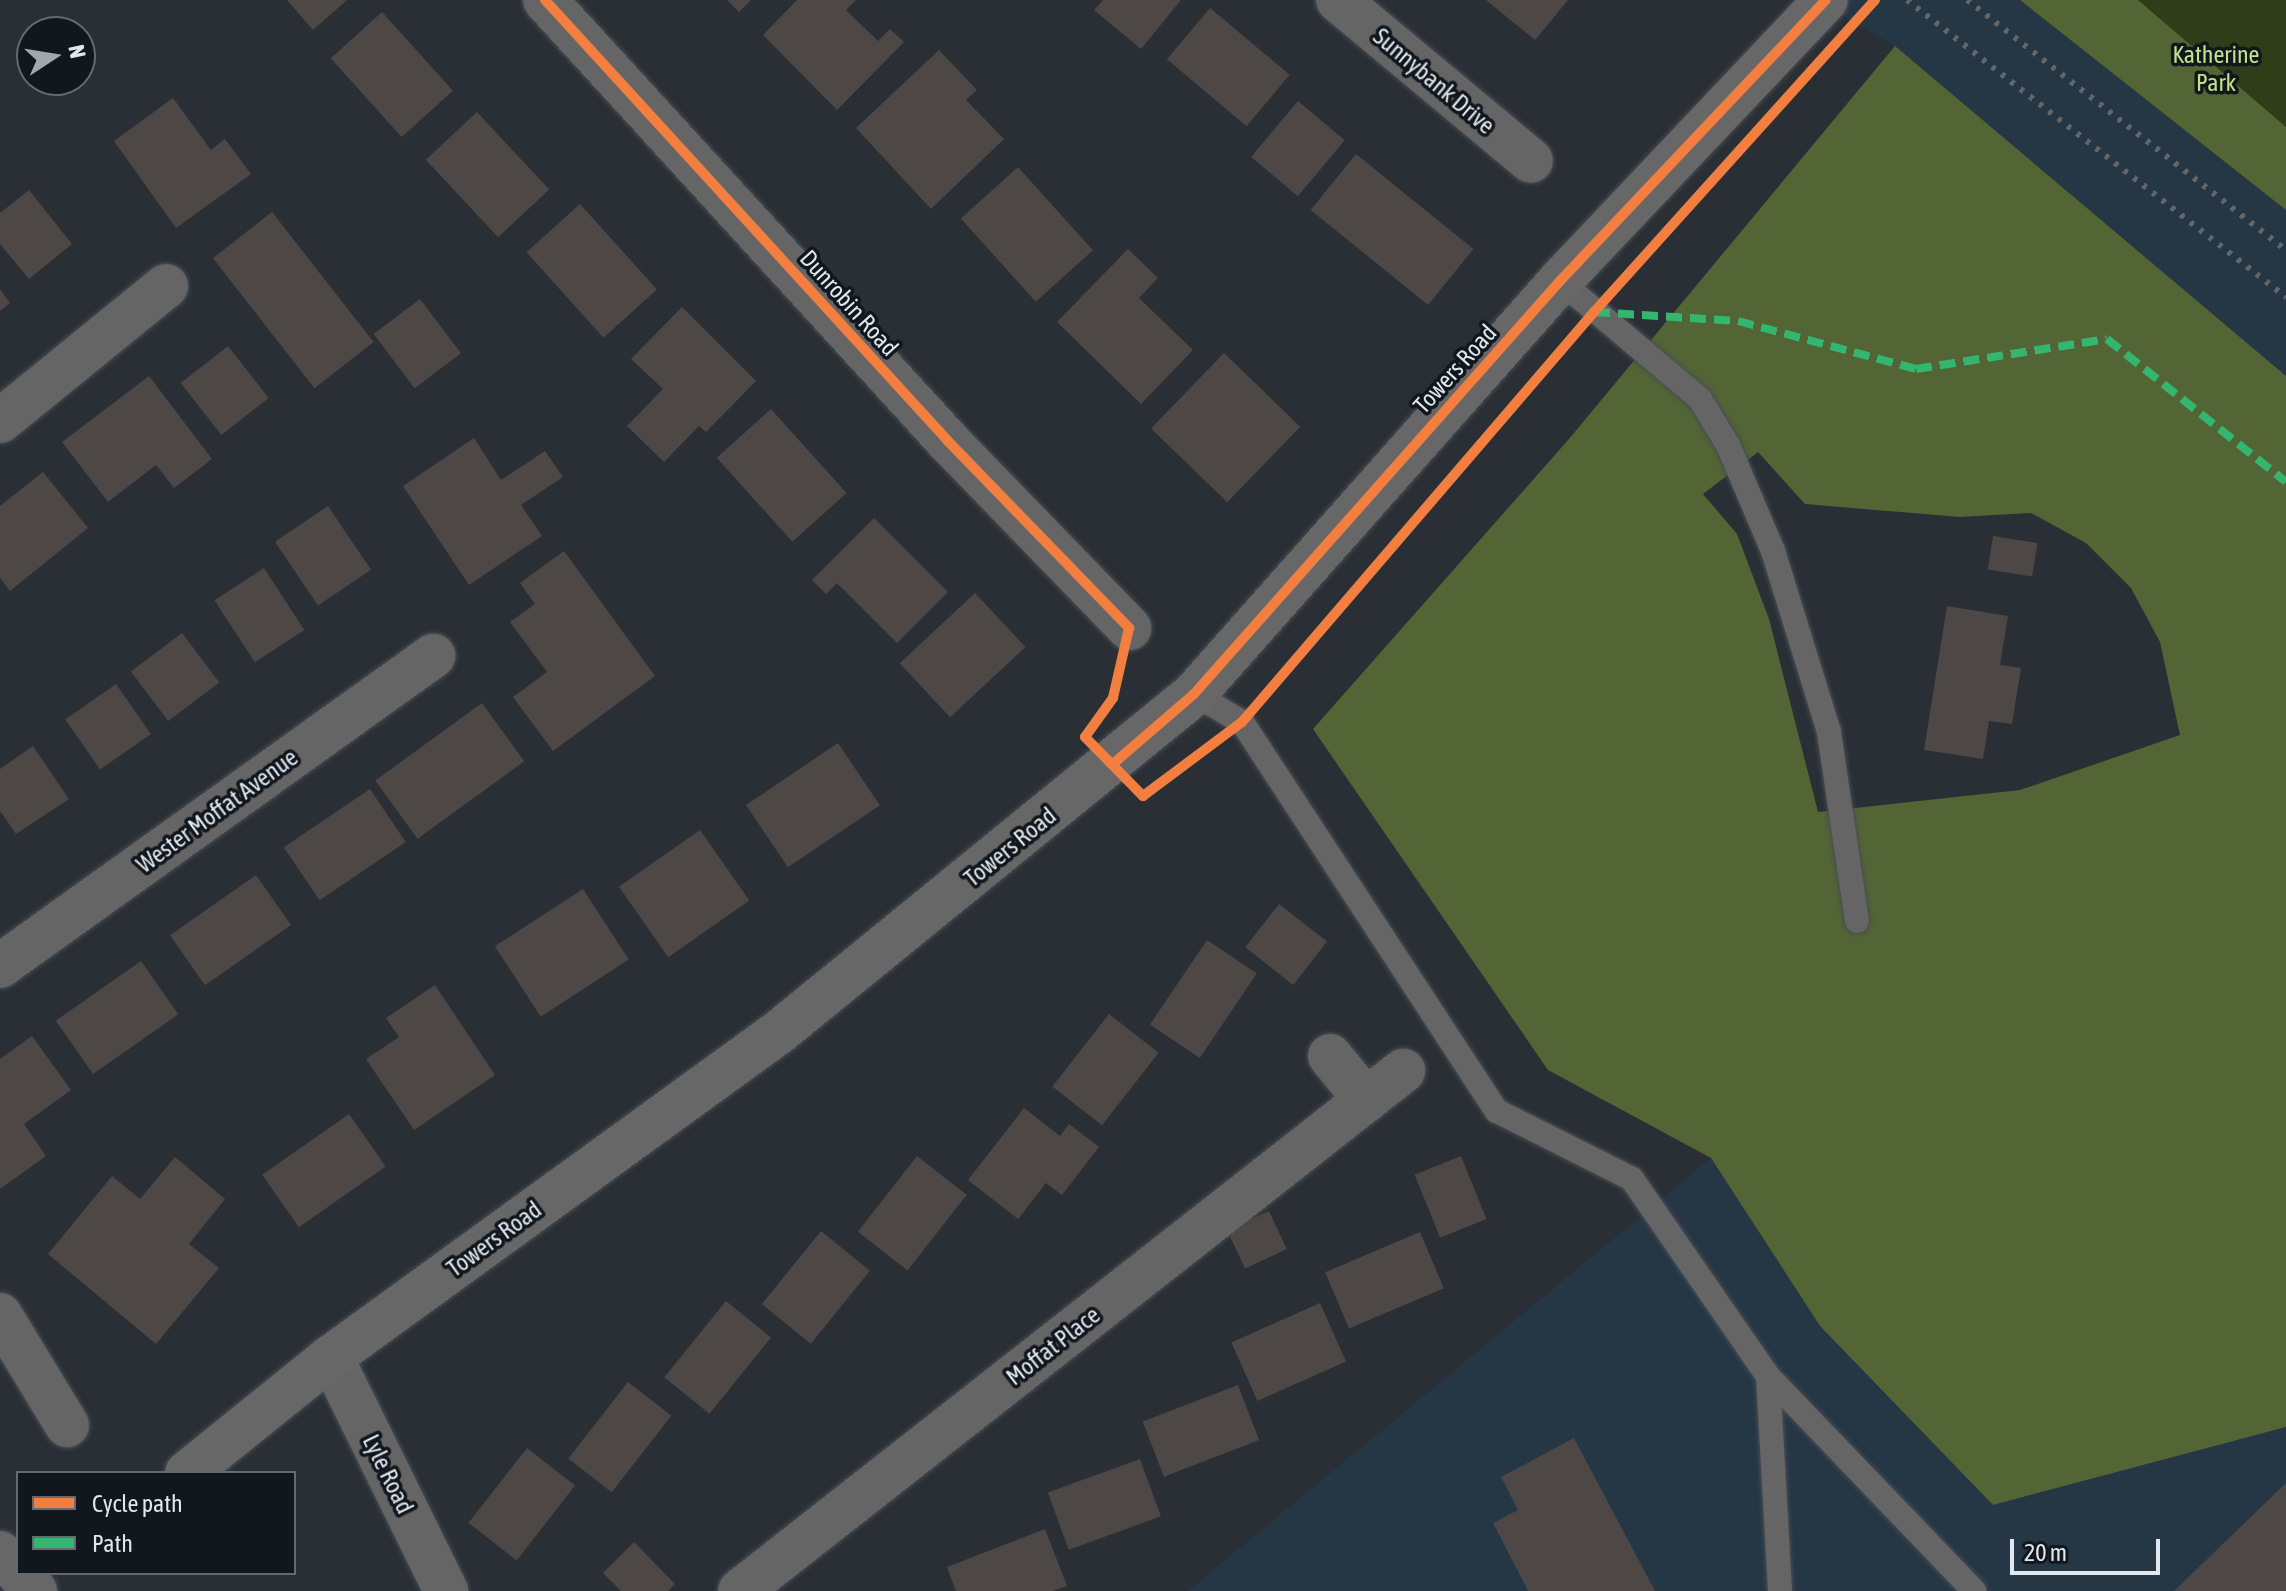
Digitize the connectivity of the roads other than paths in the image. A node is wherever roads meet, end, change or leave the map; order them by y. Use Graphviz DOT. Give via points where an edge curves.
graph roads {
  1 [pos="545,0"];
  2 [pos="1338,0"];
  3 [pos="1826,0"];
  4 [pos="1531,161"];
  5 [pos="1560,281"];
  6 [pos="166,286"];
  7 [pos="0,421"];
  8 [pos="1129,628"];
  9 [pos="433,656"];
  10 [pos="1194,694"];
  11 [pos="1857,921"];
  12 [pos="0,966"];
  13 [pos="1330,1056"];
  14 [pos="1403,1071"];
  15 [pos="1366,1100"];
  16 [pos="0,1315"];
  17 [pos="331,1357"];
  18 [pos="1768,1376"];
  19 [pos="67,1425"];
  20 [pos="189,1471"];
  21 [pos="0,1553"];
  22 [pos="16,1569"];
  23 [pos="21,1575"];
  24 [pos="59,1575"];
  25 [pos="37,1591"];
  26 [pos="446,1591"];
  27 [pos="740,1591"];
  28 [pos="1780,1591"];
  29 [pos="1974,1591"];
  1 -- 8 [label="street, Dunrobin Road" via="947,440"];
  2 -- 4 [label="street, Sunnybank Drive"];
  3 -- 5 [label="main road, Towers Road"];
  5 -- 10 [label="main road, Towers Road"];
  5 -- 11 [label="lane" via="1700,399 1728,445 1773,551 1829,732"];
  6 -- 7 [label="street"];
  9 -- 12 [label="street, Wester Moffat Avenue"];
  10 -- 17 [label="main road, Towers Road" via="779,1032"];
  10 -- 18 [label="lane" via="1242,722 1497,1111 1632,1179"];
  13 -- 15 [label="street"];
  14 -- 15 [label="street, Moffat Place"];
  15 -- 27 [label="street, Moffat Place"];
  16 -- 19 [label="street"];
  17 -- 20 [label="main road, Towers Road"];
  17 -- 26 [label="street, Lyle Road"];
  18 -- 28 [label="lane"];
  18 -- 29 [label="lane"];
  21 -- 22 [label="main road"];
  23 -- 25 [label="main road"];
  24 -- 25 [label="main road"];
}
